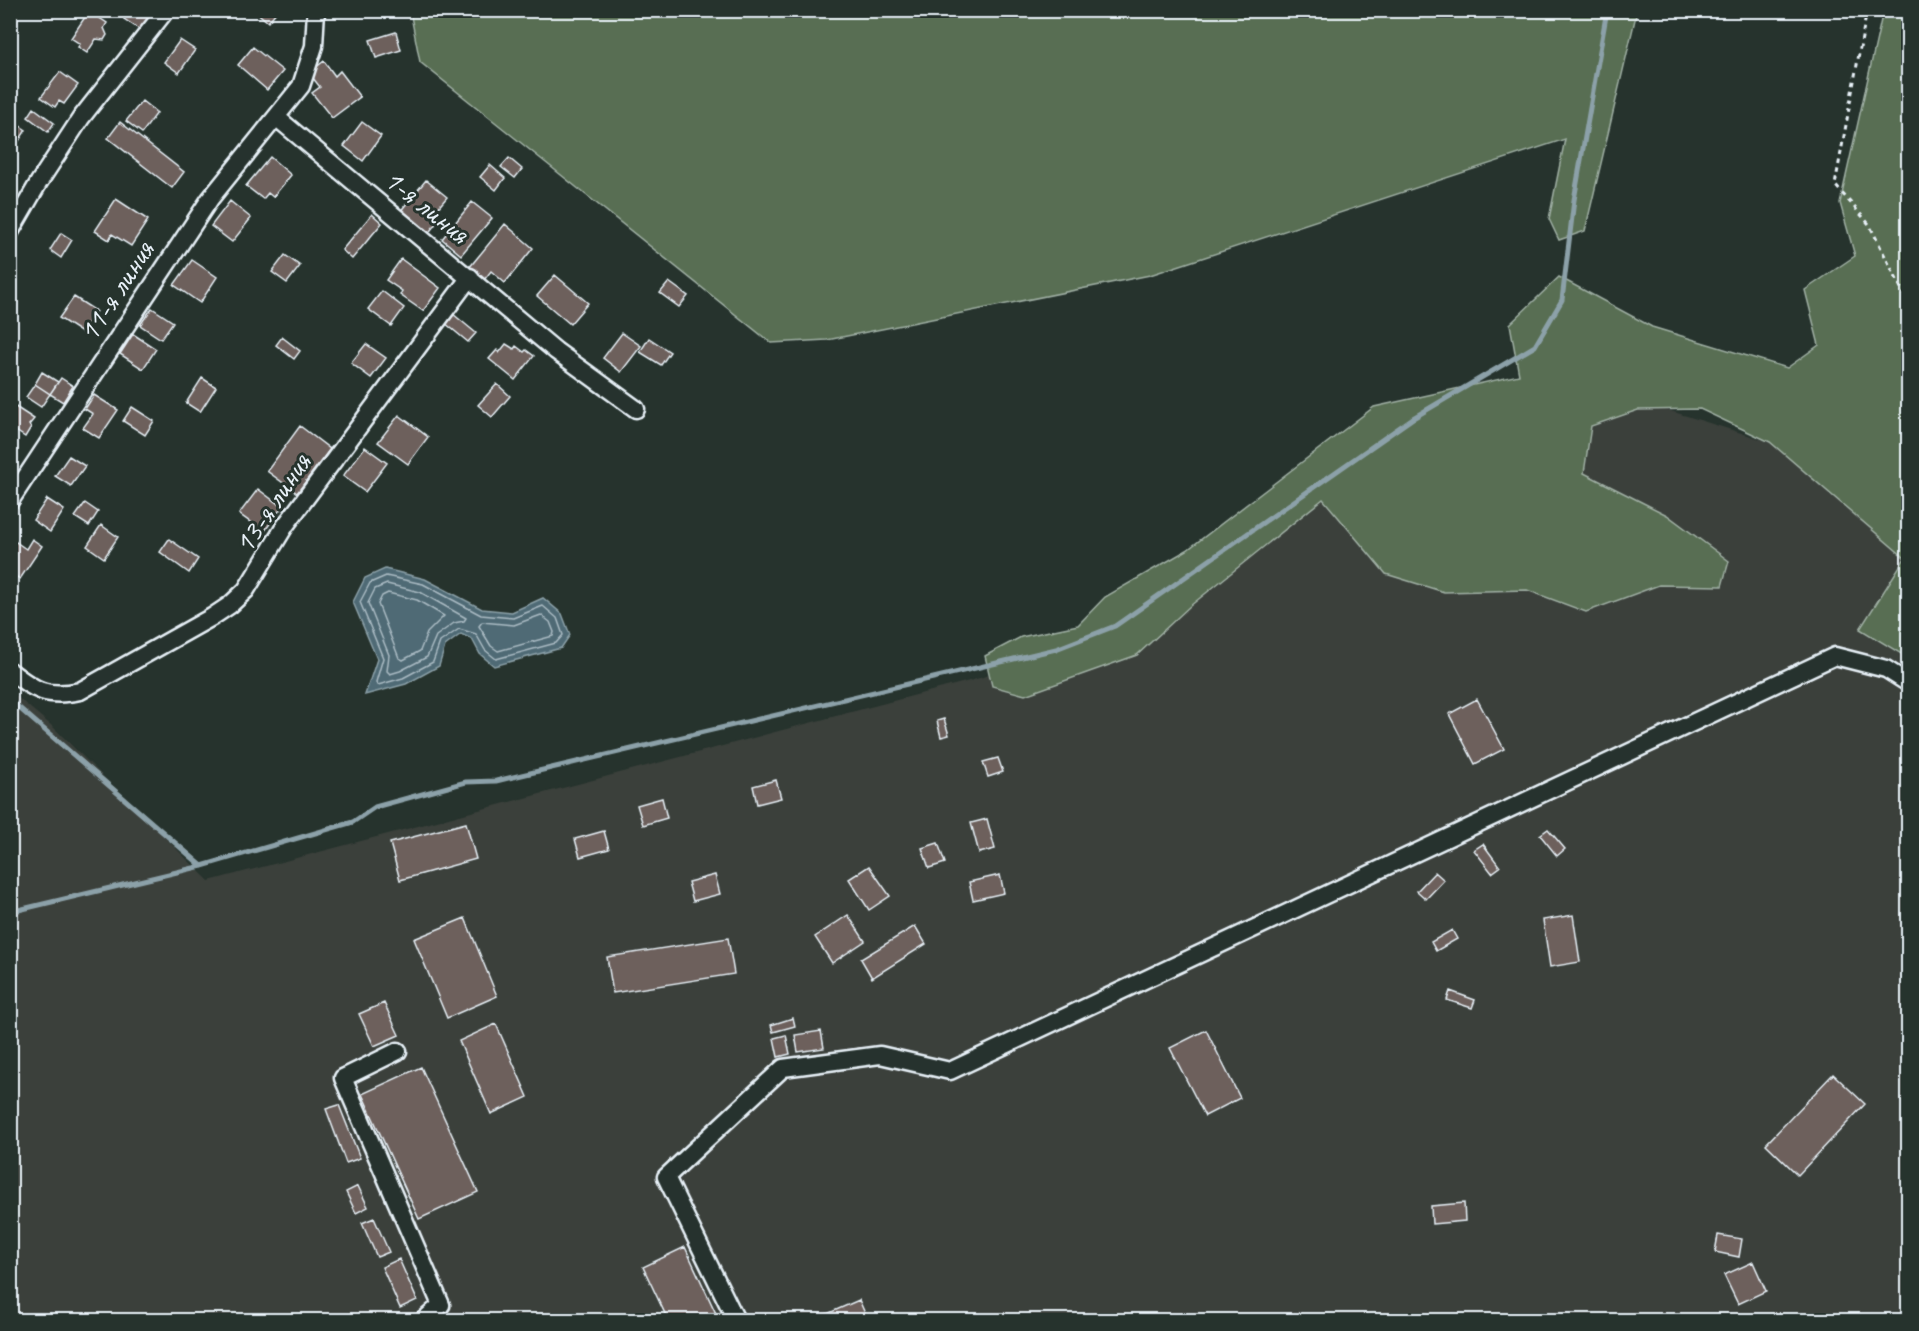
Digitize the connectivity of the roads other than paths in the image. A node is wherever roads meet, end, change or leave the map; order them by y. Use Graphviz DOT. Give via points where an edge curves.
graph roads {
  1 [pos="166,10"];
  2 [pos="316,10"];
  3 [pos="276,117"];
  4 [pos="10,232"];
  5 [pos="470,277"];
  6 [pos="636,409"];
  7 [pos="10,501"];
  8 [pos="10,671"];
  9 [pos="1908,683"];
  10 [pos="398,1051"];
  11 [pos="424,1320"];
  12 [pos="736,1320"];
  1 -- 4 [label="street" via="81,118"];
  2 -- 3 [label="street" via="314,46 301,86"];
  3 -- 5 [label="street, 1-я линия"];
  3 -- 7 [label="street, 11-я линия" via="210,199"];
  5 -- 6 [label="street, 1-я линия" via="556,351"];
  5 -- 8 [label="street, 13-я линия" via="285,526 246,590 230,605 80,691 47,694"];
  9 -- 12 [label="street" via="1886,669 1835,656 950,1071 880,1054 783,1068 666,1177"];
  10 -- 11 [label="street" via="343,1078 441,1305"];
}
